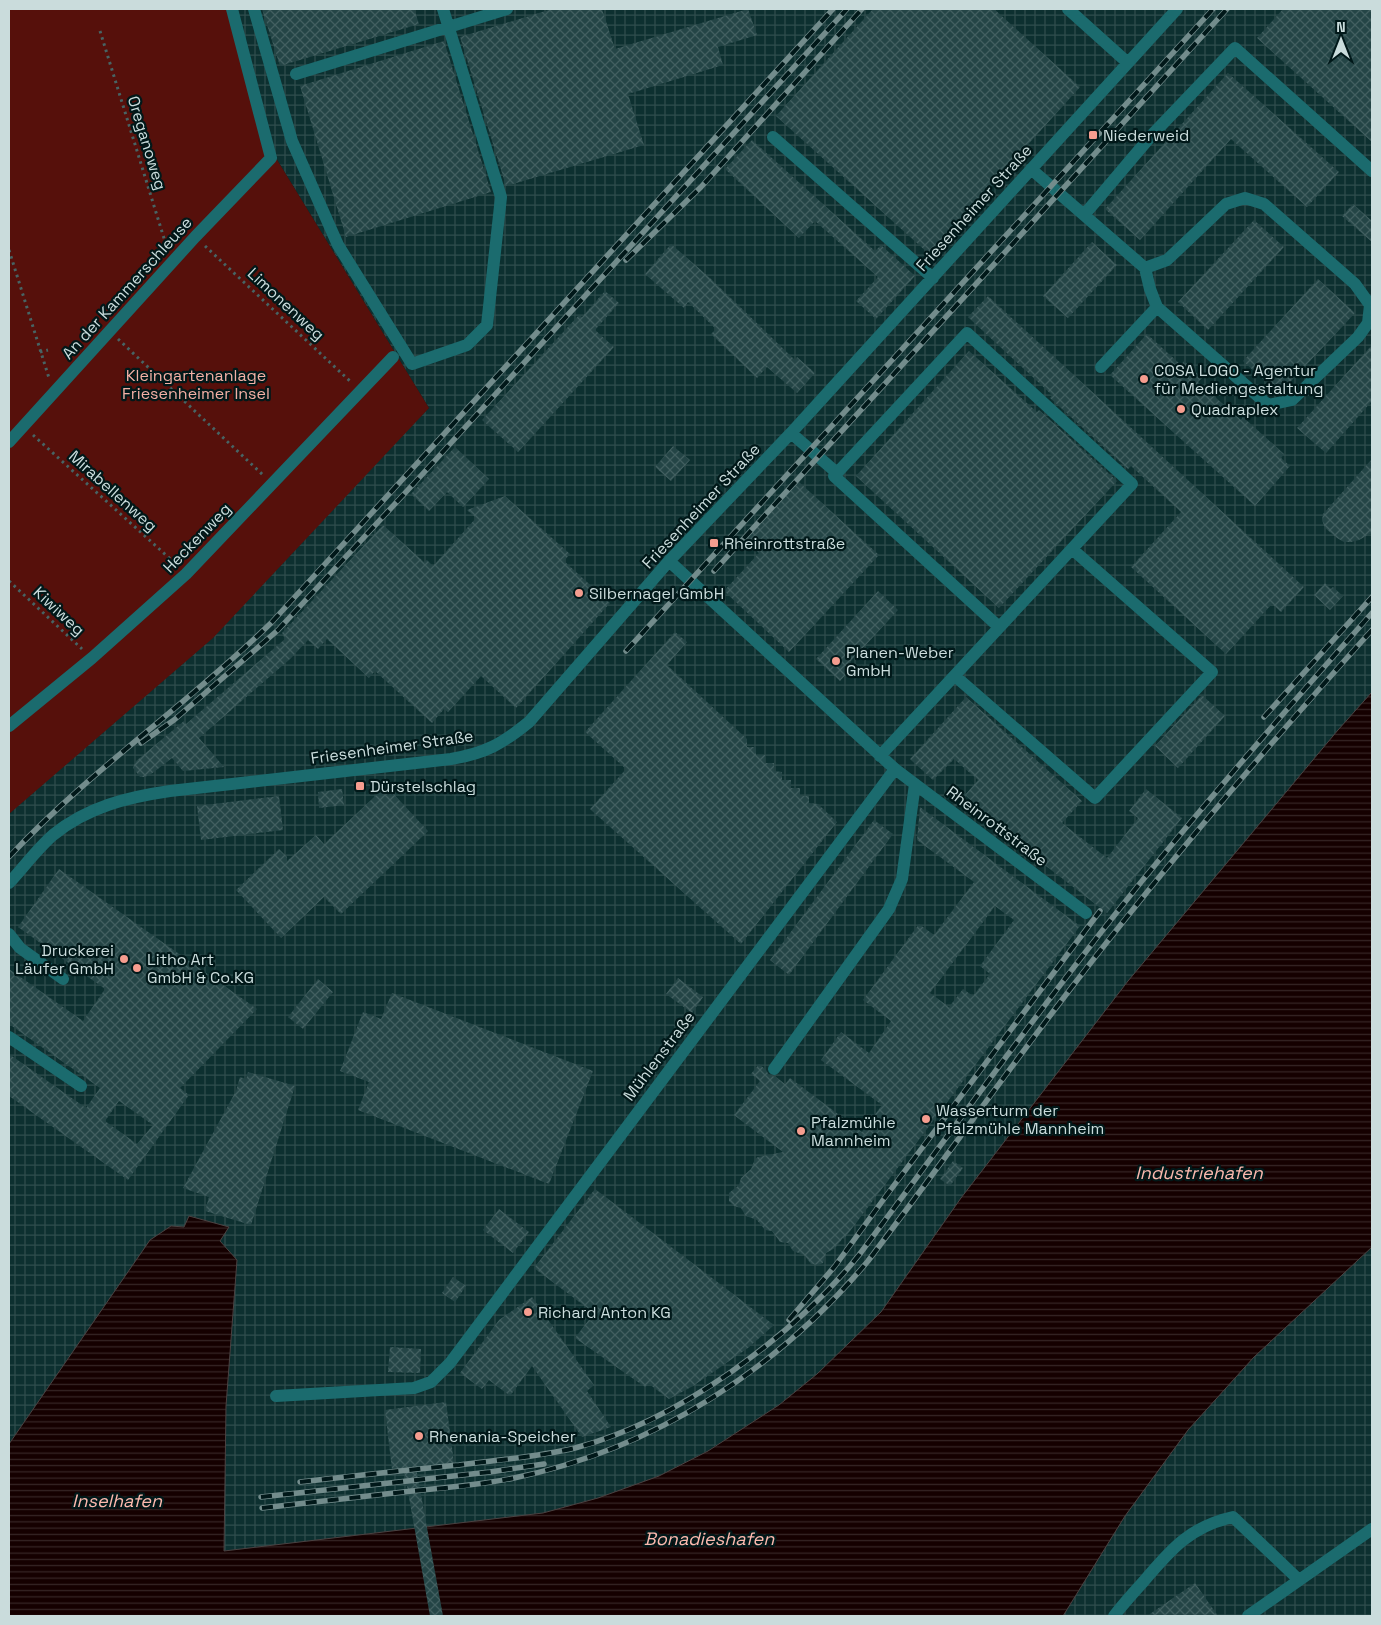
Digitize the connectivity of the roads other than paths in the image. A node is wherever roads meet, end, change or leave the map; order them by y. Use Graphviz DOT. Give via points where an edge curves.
graph roads {
  1 [pos="232,9"];
  2 [pos="254,9"];
  3 [pos="443,9"];
  4 [pos="507,9"];
  5 [pos="1068,9"];
  6 [pos="1177,9"];
  7 [pos="449,27"];
  8 [pos="1128,63"];
  9 [pos="296,74"];
  10 [pos="773,137"];
  11 [pos="1031,169"];
  12 [pos="1372,171"];
  13 [pos="1084,215"];
  14 [pos="1145,268"];
  15 [pos="933,278"];
  16 [pos="1157,307"];
  17 [pos="393,357"];
  18 [pos="1101,367"];
  19 [pos="791,433"];
  20 [pos="9,442"];
  21 [pos="837,473"];
  22 [pos="1072,549"];
  23 [pos="669,562"];
  24 [pos="999,626"];
  25 [pos="955,676"];
  26 [pos="9,726"];
  27 [pos="880,756"];
  28 [pos="895,770"];
  29 [pos="915,784"];
  30 [pos="9,884"];
  31 [pos="1086,914"];
  32 [pos="9,934"];
  33 [pos="63,979"];
  34 [pos="9,1037"];
  35 [pos="774,1069"];
  36 [pos="80,1086"];
  37 [pos="276,1396"];
  38 [pos="1372,1529"];
  39 [pos="1299,1580"];
  40 [pos="1114,1616"];
  41 [pos="1248,1616"];
  1 -- 20 [label="street, An der Kammerschleuse" via="271,158"];
  2 -- 7 [label="street" via="292,141 338,245 412,364 467,346 487,325 499,216 501,197"];
  3 -- 7 [label="street"];
  4 -- 7 [label="street"];
  5 -- 8 [label="street"];
  6 -- 8 [label="street, Friesenheimer Straße"];
  7 -- 9 [label="street"];
  8 -- 11 [label="street, Friesenheimer Straße"];
  10 -- 15 [label="street"];
  11 -- 13 [label="street"];
  11 -- 15 [label="street, Friesenheimer Straße"];
  12 -- 13 [label="street" via="1235,48 1151,136"];
  13 -- 14 [label="street"];
  14 -- 16 [label="street"];
  14 -- 16 [label="street" via="1167,260 1226,204 1245,198 1264,204 1355,284 1370,305 1368,323 1358,337 1292,400 1268,405"];
  15 -- 19 [label="street, Friesenheimer Straße"];
  16 -- 18 [label="street"];
  17 -- 26 [label="street, Heckenweg" via="186,574"];
  19 -- 21 [label="street"];
  19 -- 23 [label="street, Friesenheimer Straße"];
  21 -- 22 [label="street" via="967,333 1132,484"];
  21 -- 24 [label="street" via="834,476"];
  22 -- 24 [label="street"];
  22 -- 25 [label="street" via="1212,672 1095,798"];
  23 -- 27 [label="street, Rheinrottstraße"];
  23 -- 30 [label="street, Friesenheimer Straße" via="529,722 499,745 452,759 136,796 97,809 69,824 51,837"];
  24 -- 25 [label="street"];
  25 -- 27 [label="street"];
  27 -- 28 [label="street, Rheinrottstraße"];
  28 -- 29 [label="street, Rheinrottstraße"];
  28 -- 37 [label="street, Mühlenstraße" via="450,1363 431,1382 414,1388"];
  29 -- 31 [label="street, Rheinrottstraße"];
  29 -- 35 [label="street" via="902,879 890,910"];
  32 -- 33 [label="street" via="20,948"];
  34 -- 36 [label="street"];
  38 -- 39 [label="street"];
  39 -- 40 [label="street" via="1233,1517 1217,1520 1185,1537"];
  39 -- 41 [label="street"];
}
